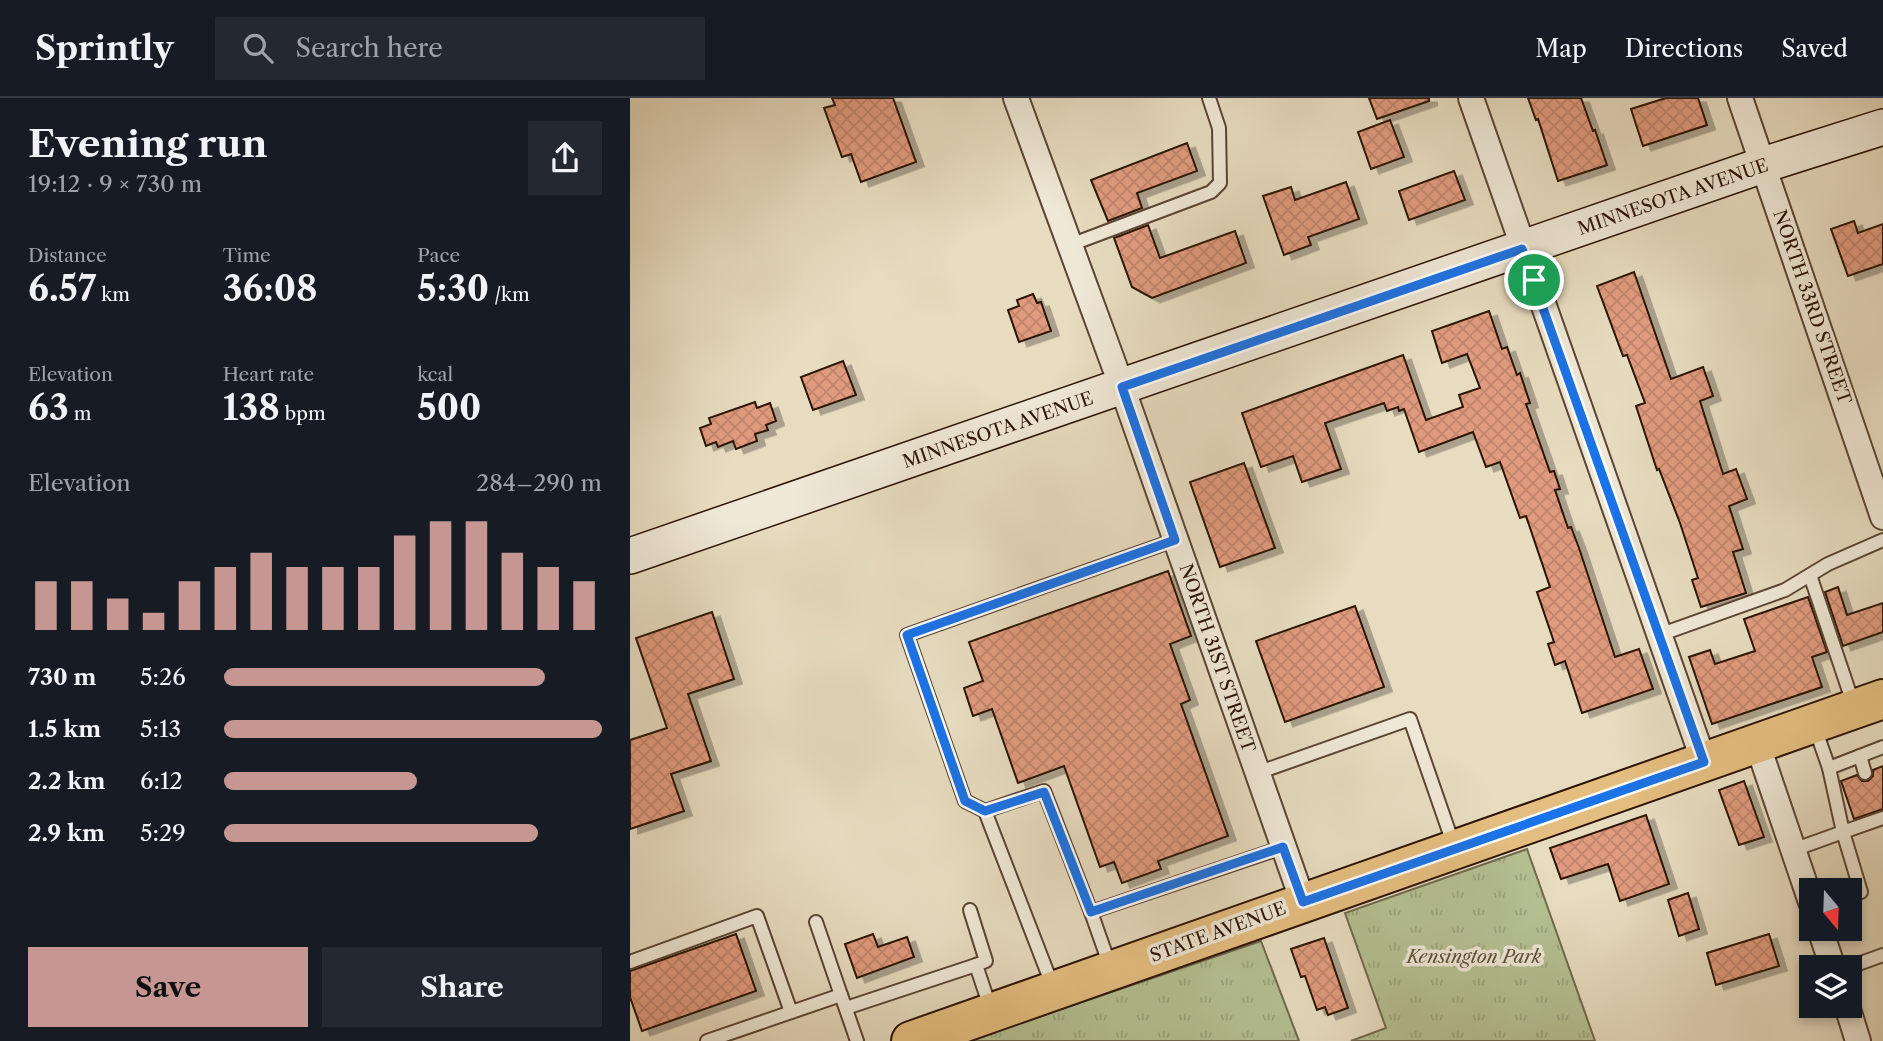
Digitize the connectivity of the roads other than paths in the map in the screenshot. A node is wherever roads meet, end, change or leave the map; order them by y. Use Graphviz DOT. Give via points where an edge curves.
graph roads {
  1 [pos="1016,98"];
  2 [pos="1209,98"];
  3 [pos="1471,98"];
  4 [pos="1740,98"];
  5 [pos="1883,127"];
  6 [pos="1763,165"];
  7 [pos="1070,245"];
  8 [pos="1522,249"];
  9 [pos="1122,387"];
  10 [pos="1883,517"];
  11 [pos="1175,540"];
  12 [pos="1883,540"];
  13 [pos="630,556"];
  14 [pos="1810,575"];
  15 [pos="1659,635"];
  16 [pos="1875,703"];
  17 [pos="1814,723"];
  18 [pos="1757,743"];
  19 [pos="1883,747"];
  20 [pos="1860,756"];
  21 [pos="1704,762"];
  22 [pos="1829,768"];
  23 [pos="1257,773"];
  24 [pos="1865,773"];
  25 [pos="985,811"];
  26 [pos="1881,816"];
  27 [pos="1843,832"];
  28 [pos="1283,847"];
  29 [pos="1455,849"];
  30 [pos="1794,850"];
  31 [pos="1803,878"];
  32 [pos="1857,878"];
  33 [pos="1303,902"];
  34 [pos="970,910"];
  35 [pos="1091,912"];
  36 [pos="816,922"];
  37 [pos="1883,955"];
  38 [pos="630,962"];
  39 [pos="1862,963"];
  40 [pos="976,965"];
  41 [pos="1111,970"];
  42 [pos="1054,990"];
  43 [pos="841,995"];
  44 [pos="846,1008"];
  45 [pos="791,1012"];
  46 [pos="992,1012"];
  47 [pos="1851,1018"];
  48 [pos="707,1041"];
  49 [pos="857,1041"];
  50 [pos="911,1041"];
  51 [pos="1858,1041"];
  1 -- 7 [label="street, NORTH 31ST STREET"];
  2 -- 7 [label="lane" via="1219,128 1220,183 1211,192"];
  3 -- 8 [label="street"];
  4 -- 6 [label="street, NORTH 33RD STREET"];
  5 -- 6 [label="main road, MINNESOTA AVENUE"];
  6 -- 8 [label="main road, MINNESOTA AVENUE"];
  6 -- 10 [label="street, NORTH 33RD STREET"];
  7 -- 9 [label="street, NORTH 31ST STREET"];
  8 -- 9 [label="main road, MINNESOTA AVENUE"];
  8 -- 15 [label="street"];
  9 -- 11 [label="street, NORTH 31ST STREET"];
  9 -- 13 [label="main road, MINNESOTA AVENUE"];
  11 -- 23 [label="street, NORTH 31ST STREET"];
  11 -- 25 [label="lane" via="907,635 965,801"];
  12 -- 14 [label="lane"];
  14 -- 15 [label="lane" via="1785,590"];
  14 -- 16 [label="lane"];
  15 -- 21 [label="street"];
  16 -- 17 [label="main road, STATE AVENUE"];
  17 -- 18 [label="main road, STATE AVENUE"];
  17 -- 22 [label="lane"];
  18 -- 21 [label="main road, STATE AVENUE"];
  18 -- 30 [label="street"];
  19 -- 20 [label="lane"];
  20 -- 22 [label="lane"];
  20 -- 24 [label="lane"];
  21 -- 29 [label="main road, STATE AVENUE"];
  22 -- 27 [label="lane"];
  23 -- 28 [label="street, NORTH 31ST STREET"];
  23 -- 29 [label="lane" via="1410,719"];
  25 -- 35 [label="lane" via="1044,792"];
  25 -- 42 [label="lane"];
  26 -- 27 [label="lane"];
  27 -- 30 [label="lane"];
  27 -- 32 [label="lane"];
  28 -- 33 [label="street, NORTH 31ST STREET"];
  28 -- 35 [label="lane"];
  29 -- 33 [label="main road, STATE AVENUE"];
  30 -- 31 [label="street"];
  33 -- 41 [label="main road, STATE AVENUE"];
  34 -- 40 [label="lane" via="986,961"];
  35 -- 41 [label="lane"];
  36 -- 43 [label="lane"];
  37 -- 39 [label="lane"];
  38 -- 45 [label="lane" via="757,916"];
  40 -- 44 [label="lane"];
  40 -- 46 [label="lane"];
  41 -- 42 [label="main road, STATE AVENUE"];
  42 -- 46 [label="main road, STATE AVENUE"];
  43 -- 44 [label="lane"];
  43 -- 45 [label="lane"];
  44 -- 49 [label="lane"];
  45 -- 48 [label="lane"];
  46 -- 50 [label="main road, STATE AVENUE"];
  47 -- 51 [label="street"];
}
